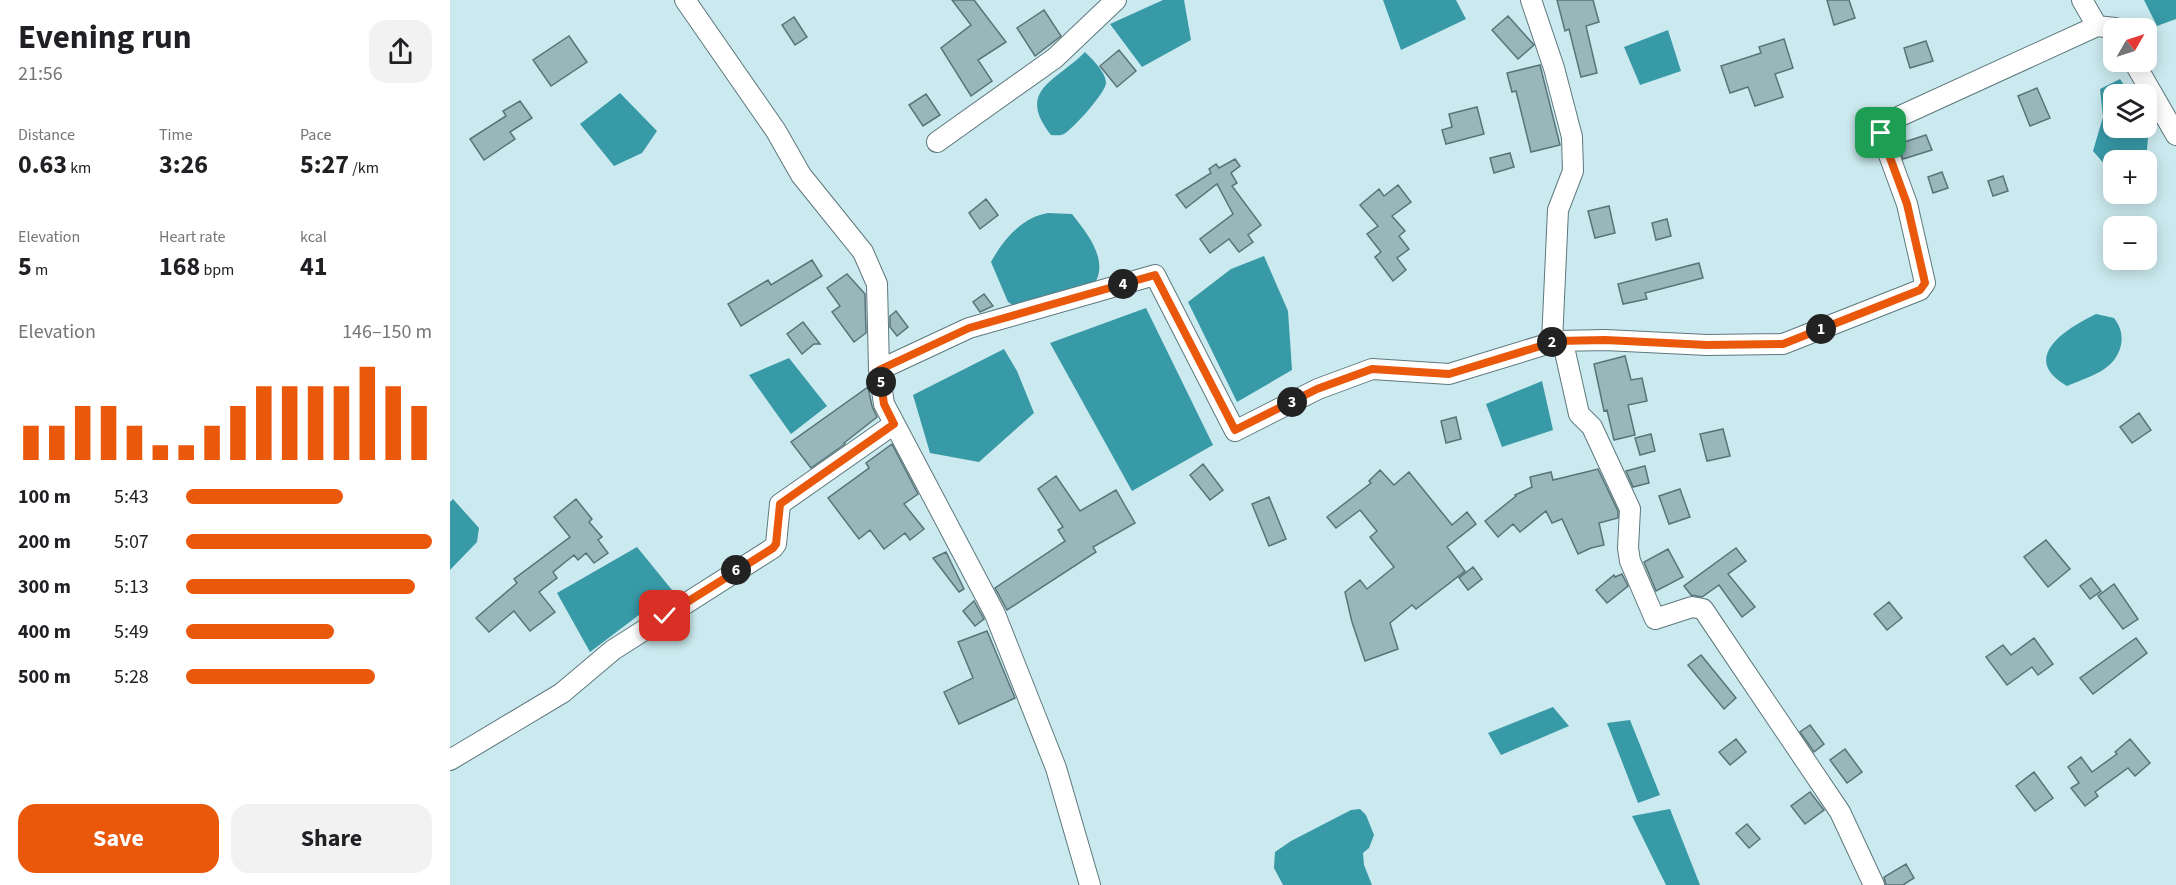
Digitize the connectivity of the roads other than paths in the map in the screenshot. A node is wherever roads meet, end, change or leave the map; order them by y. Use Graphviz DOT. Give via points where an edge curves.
graph roads {
  1 [pos="685,0"];
  2 [pos="1116,0"];
  3 [pos="1531,0"];
  4 [pos="2082,0"];
  5 [pos="2103,24"];
  6 [pos="2103,28"];
  7 [pos="2140,72"];
  8 [pos="2176,135"];
  9 [pos="937,142"];
  10 [pos="1557,342"];
  11 [pos="879,370"];
  12 [pos="894,424"];
  13 [pos="450,760"];
  14 [pos="1090,885"];
  15 [pos="1874,885"];
  1 -- 11 [label="street" via="776,130 801,175 863,252 877,284"];
  2 -- 9 [label="street" via="1055,58"];
  3 -- 10 [label="street" via="1572,137 1573,171 1558,210"];
  4 -- 5 [label="street"];
  6 -- 10 [label="street" via="1885,123 1881,133 1907,204 1925,283 1920,290 1783,344"];
  7 -- 8 [label="street"];
  10 -- 11 [label="street" via="1449,374 1372,369 1317,389 1235,430 1155,275 969,328"];
  10 -- 15 [label="street" via="1579,414 1592,427 1630,510 1630,561 1655,619 1692,607 1703,609 1839,812"];
  11 -- 12 [label="street" via="884,404"];
  12 -- 13 [label="street" via="780,504 773,548 613,650 562,693"];
  12 -- 14 [label="street" via="995,614 1056,768"];
}
